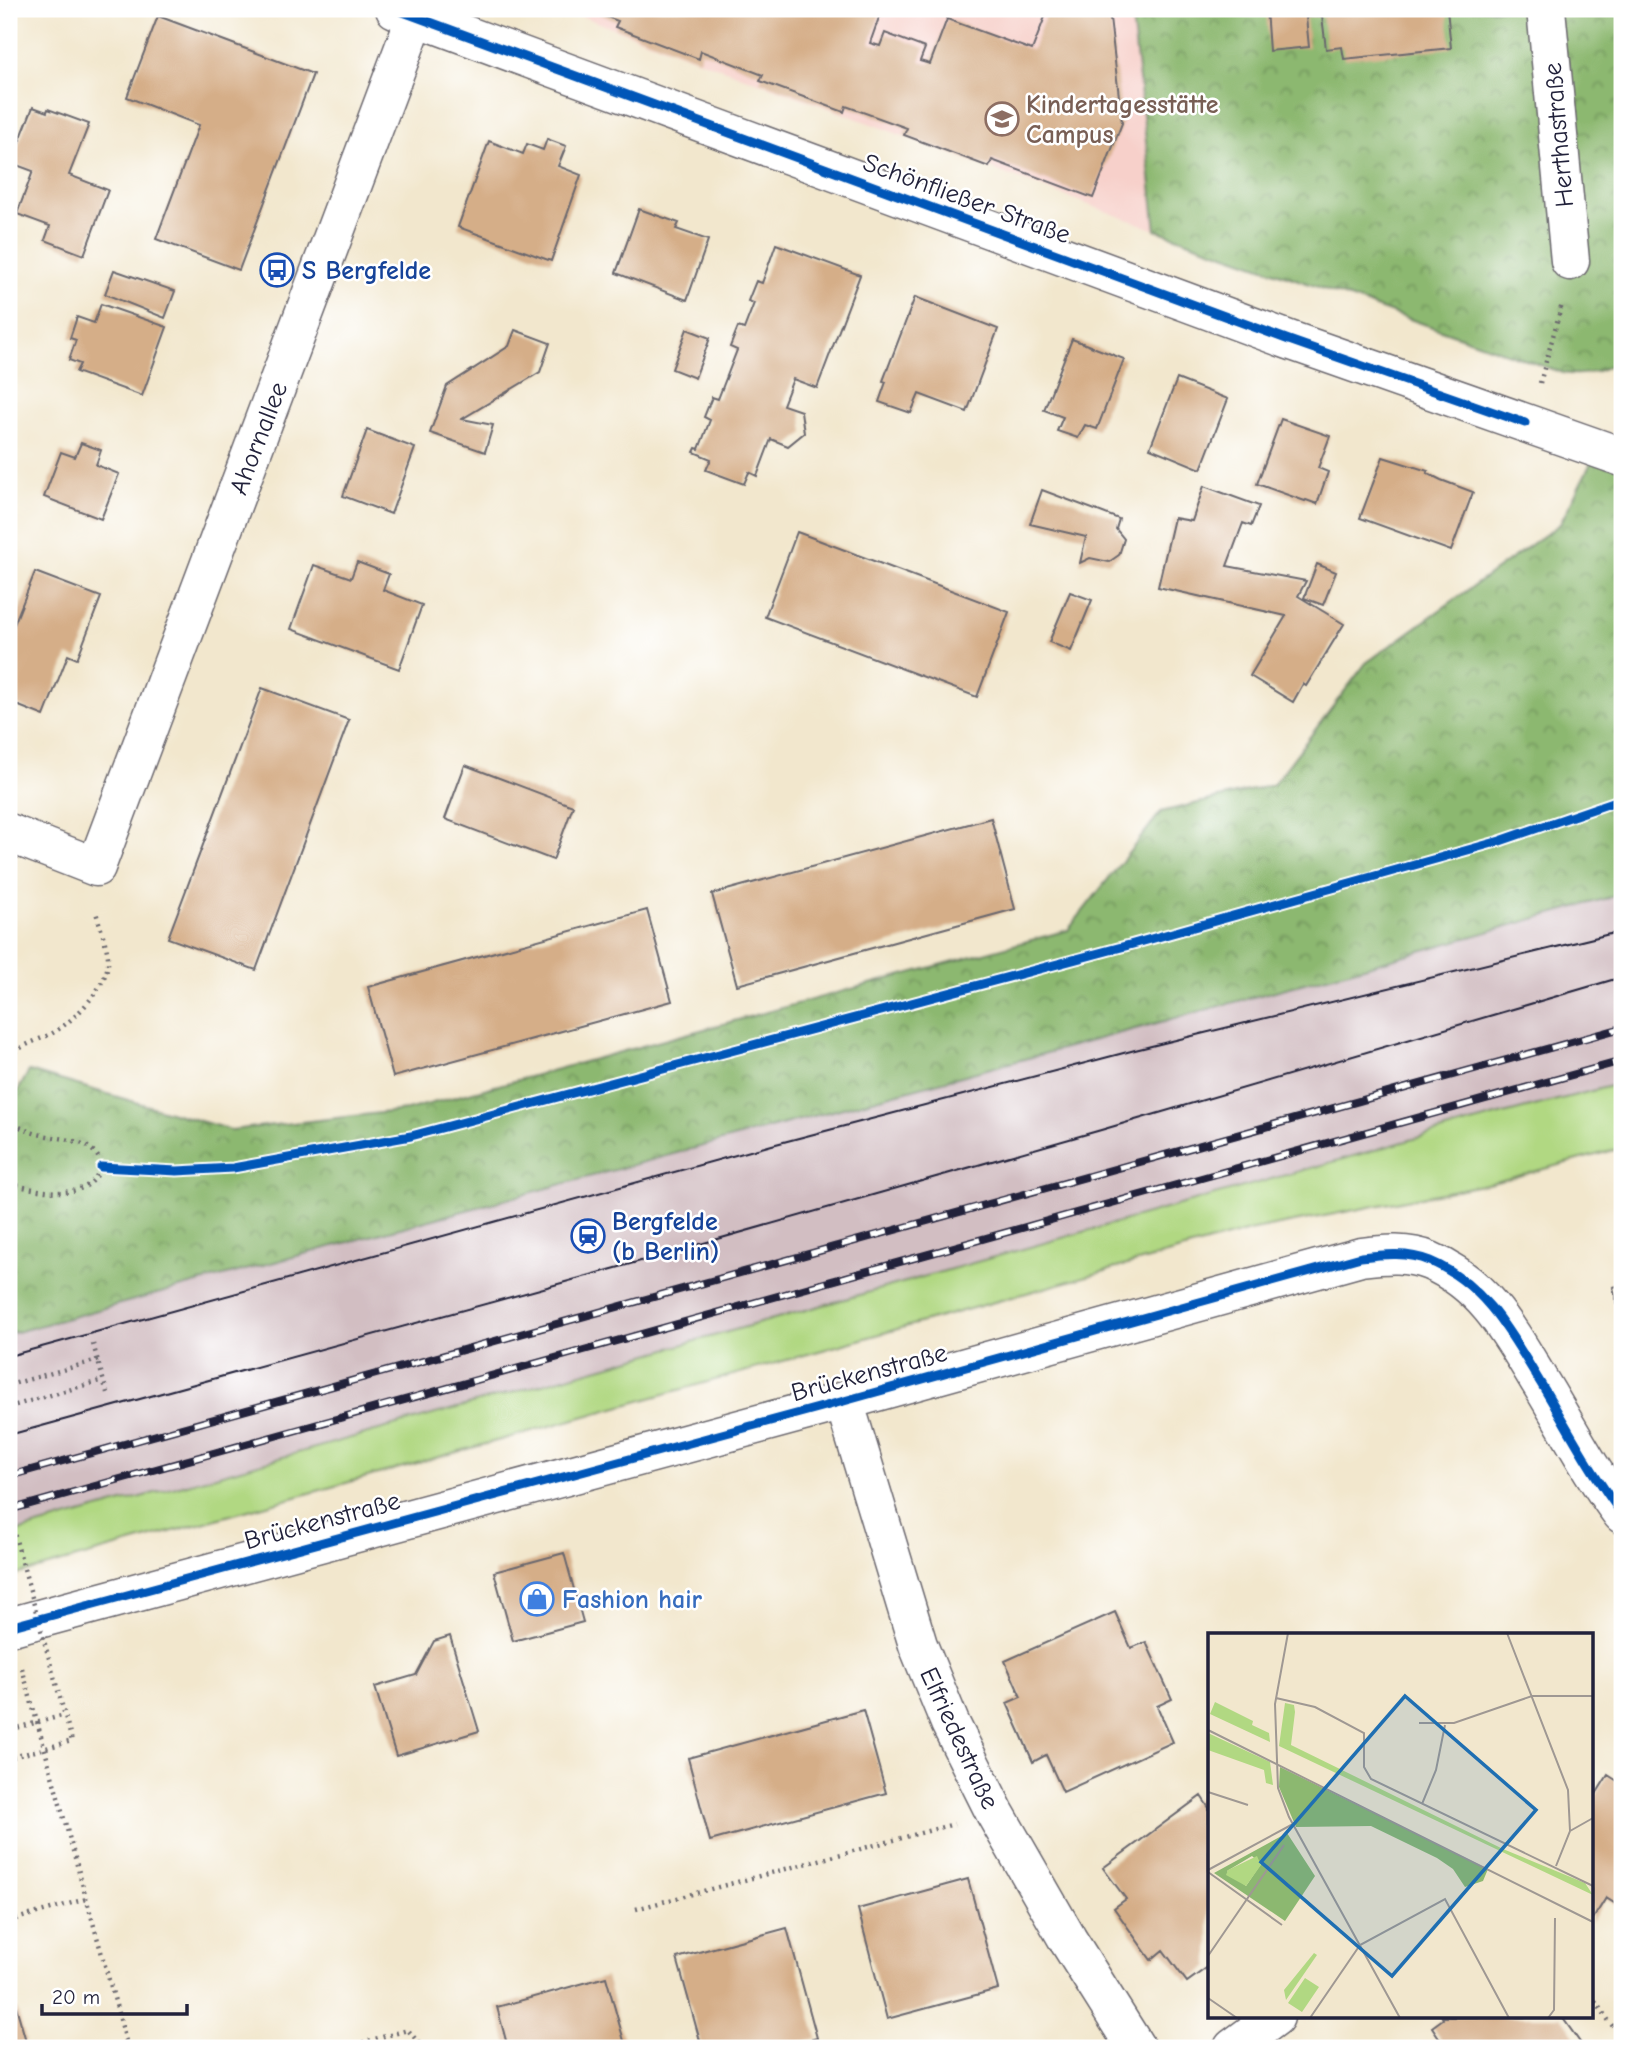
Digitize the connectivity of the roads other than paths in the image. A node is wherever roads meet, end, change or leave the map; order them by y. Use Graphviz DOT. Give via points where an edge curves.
graph roads {
  1 [pos="1546,9"];
  2 [pos="409,11"];
  3 [pos="1570,261"];
  4 [pos="1622,457"];
  5 [pos="9,833"];
  6 [pos="844,1401"];
  7 [pos="1622,1514"];
  8 [pos="9,1627"];
  9 [pos="1274,2018"];
  10 [pos="1136,2048"];
  11 [pos="1233,2048"];
  1 -- 3 [label="street, Herthastraße"];
  2 -- 4 [label="street, Schönfließer Straße" via="1263,330"];
  2 -- 5 [label="street, Ahornallee" via="96,867"];
  6 -- 7 [label="street, Brückenstraße" via="1361,1257 1393,1253 1428,1260 1458,1275 1484,1297"];
  6 -- 8 [label="street, Brückenstraße"];
  6 -- 10 [label="street, Elfriedestraße" via="918,1645 950,1723 995,1813"];
  9 -- 11 [label="street"];
}
